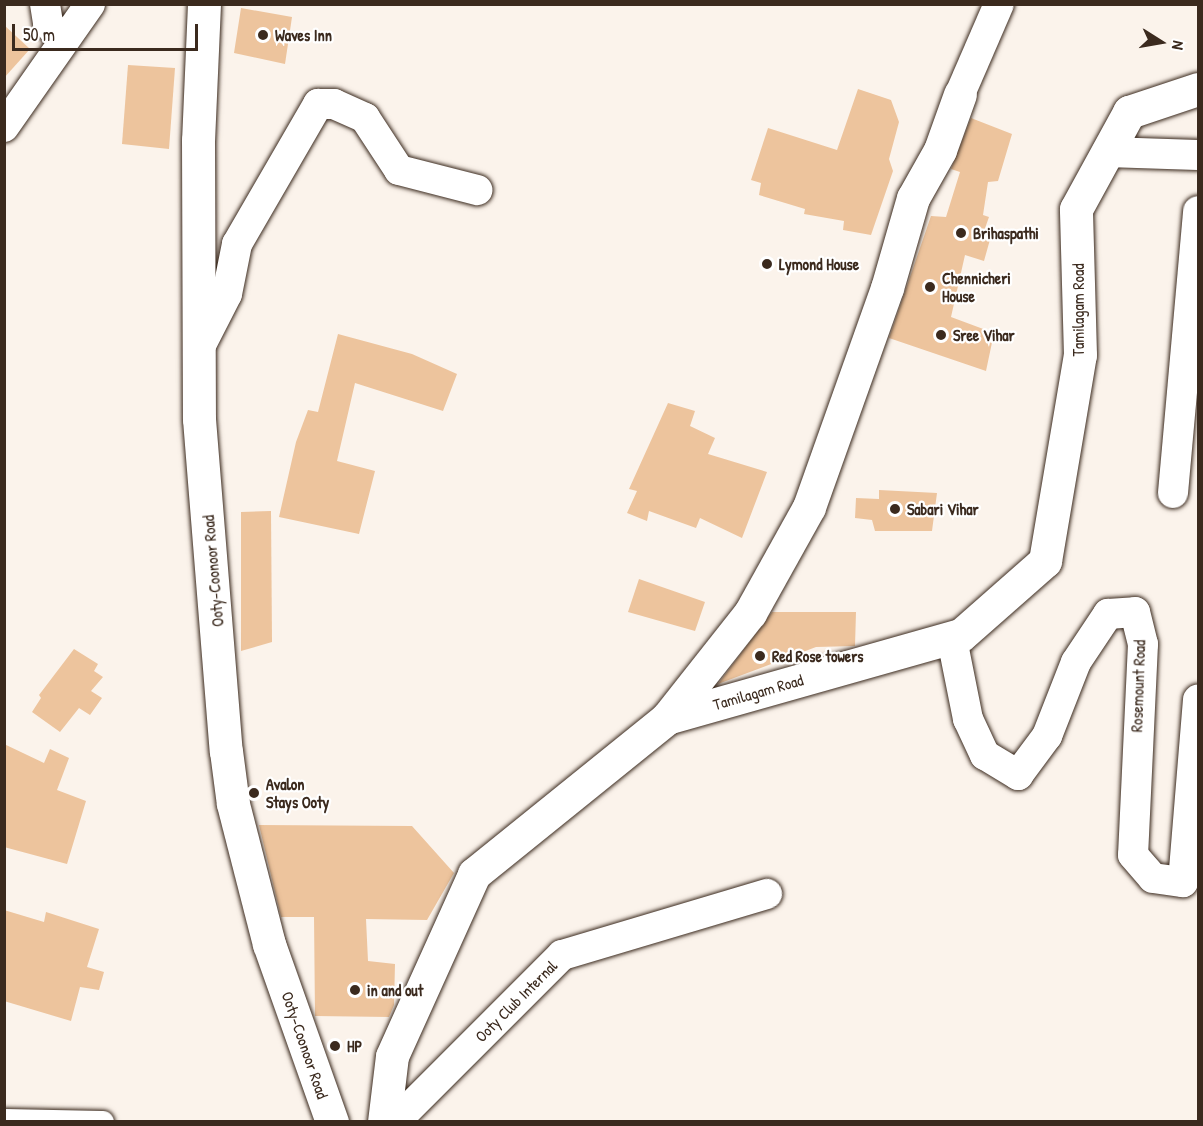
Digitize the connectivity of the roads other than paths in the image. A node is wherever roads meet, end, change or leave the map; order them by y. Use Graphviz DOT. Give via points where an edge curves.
graph roads {
  1 [pos="45,4"];
  2 [pos="90,4"];
  3 [pos="204,4"];
  4 [pos="999,4"];
  5 [pos="62,40"];
  6 [pos="1198,89"];
  7 [pos="960,94"];
  8 [pos="4,127"];
  9 [pos="1107,152"];
  10 [pos="1198,155"];
  11 [pos="477,190"];
  12 [pos="1198,211"];
  13 [pos="200,347"];
  14 [pos="1173,493"];
  15 [pos="952,639"];
  16 [pos="1198,700"];
  17 [pos="668,718"];
  18 [pos="1193,888"];
  19 [pos="767,894"];
  20 [pos="4,1120"];
  21 [pos="103,1122"];
  22 [pos="332,1122"];
  23 [pos="384,1122"];
  24 [pos="395,1122"];
  1 -- 5 [label="street" via="48,23"];
  2 -- 5 [label="street"];
  3 -- 13 [label="main road, Ooty-Coonoor Road" via="198,140"];
  4 -- 7 [label="street"];
  5 -- 8 [label="street"];
  6 -- 9 [label="main road, Tamilagam Road" via="1130,112"];
  7 -- 17 [label="main road" via="940,150 913,198 887,288 809,507 750,613"];
  9 -- 10 [label="street"];
  9 -- 15 [label="main road, Tamilagam Road" via="1076,209 1080,355 1045,561"];
  11 -- 13 [label="street" via="399,170 365,118 334,104 318,104 237,244 227,294"];
  12 -- 14 [label="street"];
  13 -- 22 [label="main road, Ooty-Coonoor Road" via="199,418 233,804 269,944"];
  15 -- 17 [label="main road, Tamilagam Road"];
  15 -- 18 [label="street, Rosemount Road" via="968,719 985,755 1018,776 1047,736 1076,662 1108,614 1135,612 1143,644 1133,855 1153,878"];
  16 -- 18 [label="street, Rosemount Road"];
  17 -- 23 [label="main road, Tamilagam Road" via="474,873 392,1056"];
  19 -- 24 [label="street, Ooty Club Internal" via="562,955"];
  20 -- 21 [label="street"];
}
